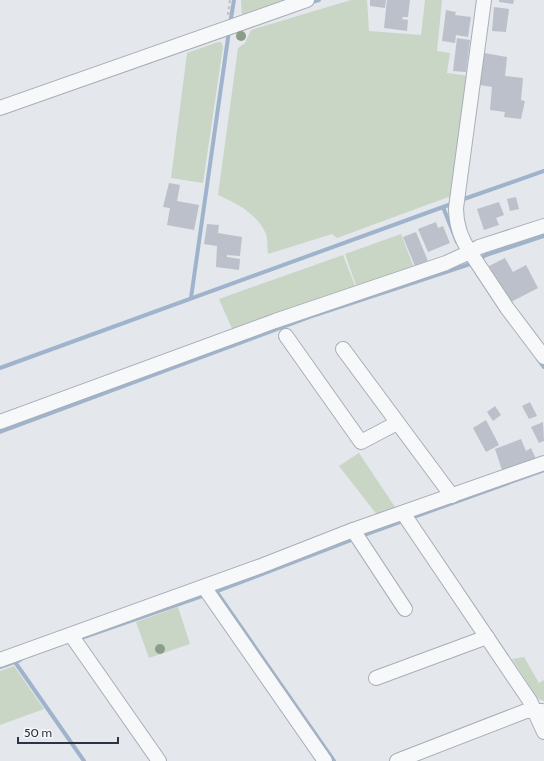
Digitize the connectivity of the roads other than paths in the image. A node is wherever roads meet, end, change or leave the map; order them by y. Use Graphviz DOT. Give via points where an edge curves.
graph roads {
  1 [pos="307,0"];
  2 [pos="484,0"];
  3 [pos="0,108"];
  4 [pos="544,226"];
  5 [pos="470,257"];
  6 [pos="286,336"];
  7 [pos="343,348"];
  8 [pos="544,357"];
  9 [pos="0,422"];
  10 [pos="397,423"];
  11 [pos="544,463"];
  12 [pos="452,496"];
  13 [pos="406,517"];
  14 [pos="356,534"];
  15 [pos="204,587"];
  16 [pos="405,609"];
  17 [pos="488,637"];
  18 [pos="73,638"];
  19 [pos="0,660"];
  20 [pos="376,678"];
  21 [pos="539,711"];
  22 [pos="544,732"];
  23 [pos="159,761"];
  24 [pos="326,761"];
  25 [pos="397,761"];
  1 -- 3 [label="street"];
  2 -- 5 [label="street" via="456,208 456,219"];
  4 -- 5 [label="street" via="479,247"];
  5 -- 8 [label="street"];
  5 -- 9 [label="street" via="274,321"];
  6 -- 10 [label="street" via="362,442"];
  7 -- 10 [label="street"];
  10 -- 12 [label="street"];
  11 -- 12 [label="street"];
  12 -- 13 [label="street"];
  13 -- 14 [label="street"];
  13 -- 17 [label="street"];
  14 -- 15 [label="street"];
  14 -- 16 [label="street"];
  15 -- 18 [label="street"];
  15 -- 24 [label="street"];
  17 -- 20 [label="street"];
  17 -- 21 [label="street"];
  18 -- 19 [label="street"];
  18 -- 23 [label="street"];
  21 -- 22 [label="street"];
  21 -- 25 [label="street" via="526,711"];
}
